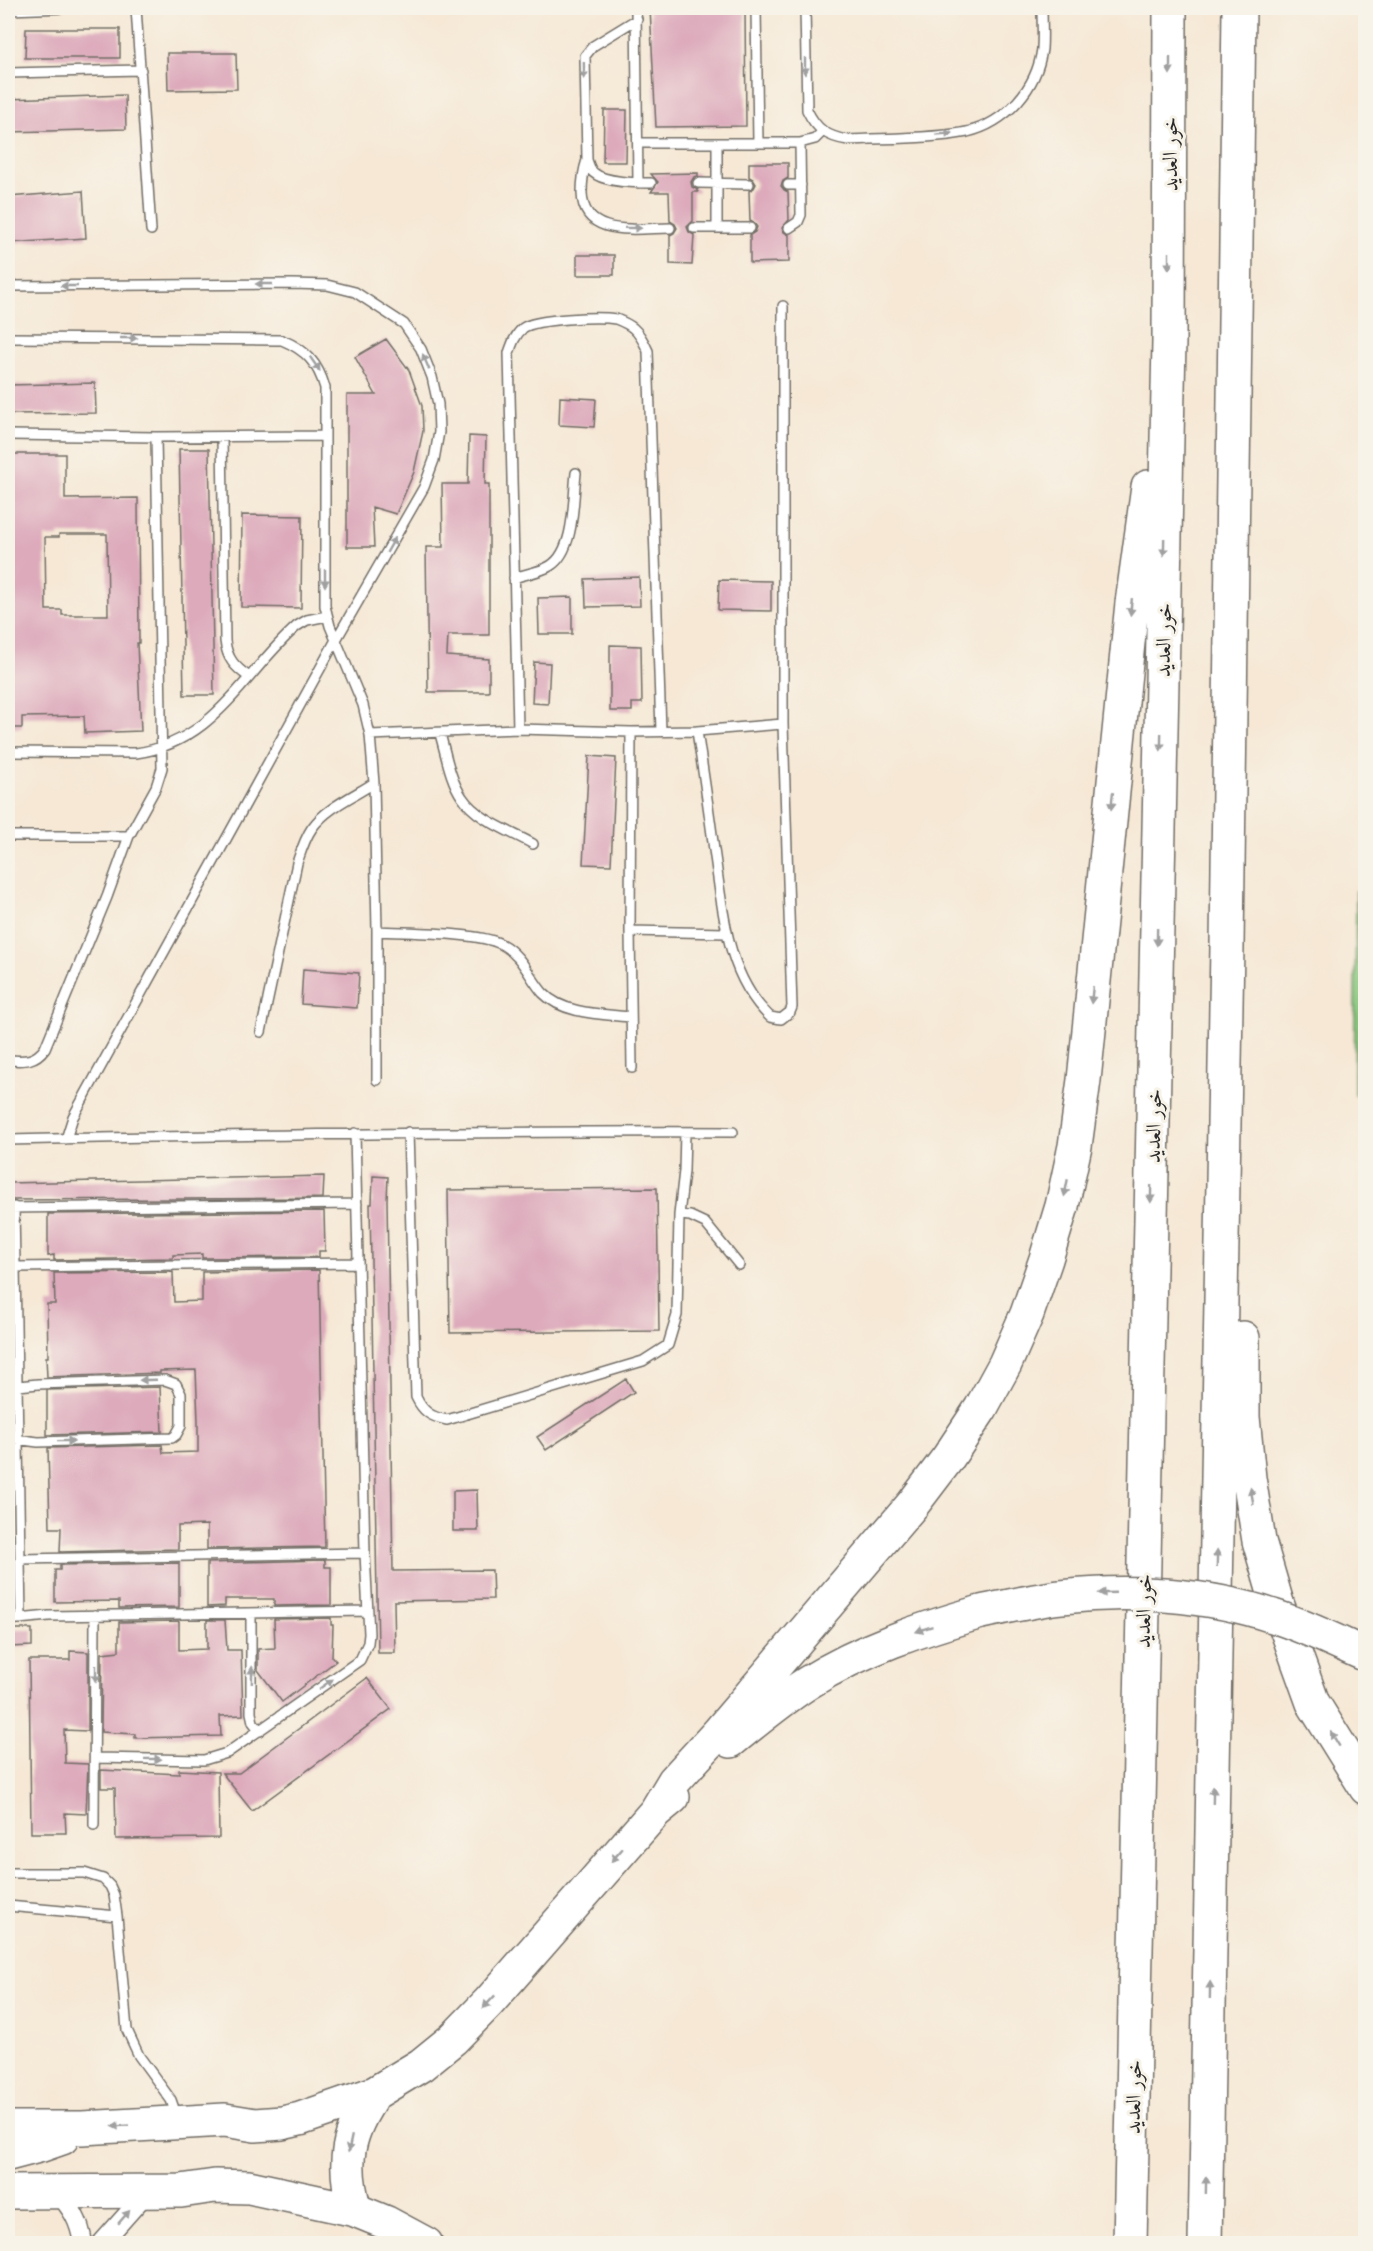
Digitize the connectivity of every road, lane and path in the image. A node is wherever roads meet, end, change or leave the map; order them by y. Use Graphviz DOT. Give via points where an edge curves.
graph roads {
  1 [pos="65,8"];
  2 [pos="136,8"];
  3 [pos="636,8"];
  4 [pos="756,8"];
  5 [pos="805,8"];
  6 [pos="1042,8"];
  7 [pos="1170,8"];
  8 [pos="1239,8"];
  9 [pos="8,10"];
  10 [pos="637,19"];
  11 [pos="141,70"];
  12 [pos="8,73"];
  13 [pos="822,132"];
  14 [pos="639,143"];
  15 [pos="758,143"];
  16 [pos="800,143"];
  17 [pos="717,144"];
  18 [pos="587,160"];
  19 [pos="638,183"];
  20 [pos="651,183"];
  21 [pos="698,183"];
  22 [pos="717,184"];
  23 [pos="749,184"];
  24 [pos="788,185"];
  25 [pos="801,185"];
  26 [pos="670,228"];
  27 [pos="694,228"];
  28 [pos="717,228"];
  29 [pos="750,228"];
  30 [pos="789,228"];
  31 [pos="151,230"];
  32 [pos="8,286"];
  33 [pos="783,306"];
  34 [pos="8,338"];
  35 [pos="1169,341"];
  36 [pos="8,435"];
  37 [pos="325,436"];
  38 [pos="156,437"];
  39 [pos="222,437"];
  40 [pos="576,473"];
  41 [pos="514,578"];
  42 [pos="327,616"];
  43 [pos="337,638"];
  44 [pos="249,677"];
  45 [pos="783,724"];
  46 [pos="518,729"];
  47 [pos="661,731"];
  48 [pos="698,731"];
  49 [pos="631,732"];
  50 [pos="440,734"];
  51 [pos="370,735"];
  52 [pos="163,747"];
  53 [pos="8,752"];
  54 [pos="374,783"];
  55 [pos="8,836"];
  56 [pos="129,836"];
  57 [pos="533,844"];
  58 [pos="377,931"];
  59 [pos="630,931"];
  60 [pos="726,933"];
  61 [pos="1227,946"];
  62 [pos="631,1017"];
  63 [pos="261,1032"];
  64 [pos="8,1060"];
  65 [pos="632,1068"];
  66 [pos="377,1080"];
  67 [pos="408,1132"];
  68 [pos="685,1132"];
  69 [pos="733,1132"];
  70 [pos="355,1133"];
  71 [pos="66,1139"];
  72 [pos="8,1140"];
  73 [pos="357,1204"];
  74 [pos="11,1207"];
  75 [pos="679,1215"];
  76 [pos="358,1263"];
  77 [pos="739,1265"];
  78 [pos="15,1267"];
  79 [pos="13,1386"];
  80 [pos="8,1438"];
  81 [pos="19,1440"];
  82 [pos="365,1553"];
  83 [pos="20,1559"];
  84 [pos="368,1611"];
  85 [pos="251,1613"];
  86 [pos="94,1615"];
  87 [pos="21,1619"];
  88 [pos="8,1620"];
  89 [pos="1365,1654"];
  90 [pos="260,1731"];
  91 [pos="95,1758"];
  92 [pos="1365,1788"];
  93 [pos="656,1811"];
  94 [pos="94,1825"];
  95 [pos="8,1873"];
  96 [pos="8,1906"];
  97 [pos="117,1916"];
  98 [pos="375,2092"];
  99 [pos="178,2123"];
  100 [pos="8,2128"];
  101 [pos="82,2128"];
  102 [pos="8,2154"];
  103 [pos="56,2191"];
  104 [pos="148,2191"];
  105 [pos="8,2192"];
  106 [pos="354,2210"];
  107 [pos="83,2244"];
  108 [pos="101,2244"];
  109 [pos="426,2244"];
  110 [pos="1130,2244"];
  111 [pos="1205,2244"];
  1 -- 9 [label="lane"];
  2 -- 11 [label="lane"];
  3 -- 10 [label="lane"];
  4 -- 15 [label="lane"];
  5 -- 13 [label="lane, one-way" via="807,110"];
  13 -- 6 [label="lane, one-way" via="848,140 950,134 975,129 998,118 1023,95 1038,65"];
  7 -- 35 [label="highway, خور العديد, one-way"];
  8 -- 61 [label="highway"];
  10 -- 14 [label="lane"];
  10 -- 18 [label="lane, one-way" via="593,46 585,56"];
  11 -- 12 [label="lane"];
  11 -- 31 [label="lane"];
  13 -- 16 [label="lane" via="815,139"];
  14 -- 17 [label="lane"];
  14 -- 19 [label="lane"];
  15 -- 16 [label="lane"];
  15 -- 17 [label="lane"];
  16 -- 25 [label="lane"];
  17 -- 22 [label="lane"];
  18 -- 19 [label="lane" via="597,176"];
  18 -- 26 [label="lane, one-way" via="582,173 582,203 594,221 610,227"];
  19 -- 20 [label="lane"];
  21 -- 22 [label="lane"];
  22 -- 23 [label="lane"];
  22 -- 28 [label="lane"];
  24 -- 25 [label="lane"];
  25 -- 30 [label="lane" via="800,219"];
  27 -- 28 [label="lane"];
  28 -- 29 [label="lane"];
  43 -- 32 [label="lane, one-way" via="424,487 434,460 439,432 432,376 421,349 404,324 356,292 327,285"];
  33 -- 45 [label="lane"];
  34 -- 37 [label="lane, one-way" via="282,340 298,347 321,372"];
  35 -- 93 [label="highway, one-way" via="1132,603 1084,1080 1075,1146 1046,1260 1005,1364 948,1458 786,1654 674,1781"];
  35 -- 110 [label="highway, خور العديد, one-way"];
  36 -- 38 [label="lane"];
  37 -- 39 [label="lane"];
  37 -- 42 [label="lane, one-way"];
  38 -- 39 [label="lane"];
  38 -- 52 [label="lane"];
  39 -- 44 [label="lane" via="225,641 230,660"];
  40 -- 41 [label="lane" via="566,549 549,567"];
  41 -- 46 [label="lane"];
  41 -- 47 [label="lane" via="508,367 513,340 534,322 619,320 637,332 648,351"];
  42 -- 43 [label="lane"];
  42 -- 44 [label="lane" via="297,626"];
  43 -- 51 [label="lane" via="363,705"];
  43 -- 71 [label="lane" via="73,1117"];
  44 -- 52 [label="lane" via="203,726"];
  45 -- 48 [label="lane"];
  45 -- 60 [label="lane" via="792,1007 786,1017 770,1017 757,1002 736,966"];
  46 -- 49 [label="lane"];
  46 -- 50 [label="lane"];
  47 -- 48 [label="lane"];
  47 -- 49 [label="lane"];
  48 -- 60 [label="lane"];
  49 -- 59 [label="lane"];
  50 -- 51 [label="lane"];
  50 -- 57 [label="lane" via="456,785 470,807"];
  51 -- 54 [label="lane"];
  52 -- 53 [label="lane" via="136,753"];
  52 -- 56 [label="lane" via="160,778"];
  54 -- 58 [label="lane"];
  54 -- 63 [label="lane" via="312,827 295,874"];
  55 -- 56 [label="lane"];
  56 -- 64 [label="lane" via="45,1048 28,1061"];
  58 -- 62 [label="lane" via="495,941 519,959 543,993 555,1002 578,1010"];
  58 -- 66 [label="lane"];
  59 -- 60 [label="lane"];
  59 -- 62 [label="lane"];
  92 -- 61 [label="highway, one-way" via="1313,1703 1277,1603 1259,1541 1250,1488 1243,1417 1243,1093"];
  111 -- 61 [label="highway, one-way"];
  62 -- 65 [label="lane"];
  67 -- 68 [label="lane"];
  67 -- 70 [label="lane"];
  67 -- 75 [label="lane" via="416,1397 420,1406 436,1418 458,1417 644,1361 658,1353 668,1344 677,1315"];
  68 -- 69 [label="lane"];
  68 -- 75 [label="lane"];
  70 -- 71 [label="lane"];
  70 -- 73 [label="lane"];
  71 -- 72 [label="lane"];
  73 -- 74 [label="lane"];
  73 -- 76 [label="lane"];
  74 -- 78 [label="lane"];
  75 -- 77 [label="lane" via="705,1223"];
  76 -- 78 [label="lane"];
  76 -- 82 [label="lane"];
  78 -- 79 [label="lane"];
  79 -- 81 [label="lane"];
  81 -- 79 [label="lane, one-way" via="172,1438 180,1431 182,1394 176,1384 165,1380"];
  80 -- 81 [label="lane"];
  81 -- 83 [label="lane"];
  82 -- 83 [label="lane"];
  82 -- 84 [label="lane"];
  83 -- 87 [label="lane"];
  84 -- 85 [label="lane"];
  90 -- 84 [label="lane, one-way" via="360,1660 368,1643"];
  85 -- 86 [label="lane"];
  90 -- 85 [label="lane, one-way" via="251,1713"];
  86 -- 87 [label="lane"];
  86 -- 91 [label="lane, one-way"];
  87 -- 88 [label="lane"];
  89 -- 93 [label="highway, one-way, bridge" via="1272,1615 1170,1596 1069,1596 981,1612 924,1628 812,1680 730,1742"];
  91 -- 90 [label="lane, one-way" via="212,1759"];
  91 -- 94 [label="lane"];
  93 -- 98 [label="highway, one-way" via="453,2039 421,2065"];
  95 -- 97 [label="lane" via="94,1875 110,1886"];
  96 -- 97 [label="lane"];
  97 -- 99 [label="lane" via="127,2030 139,2056 171,2100"];
  98 -- 99 [label="highway" via="300,2119 263,2125 225,2120"];
  98 -- 106 [label="highway, one-way" via="354,2128 348,2148"];
  99 -- 101 [label="highway, one-way"];
  100 -- 101 [label="highway"];
  101 -- 102 [label="highway"];
  103 -- 104 [label="highway"];
  103 -- 105 [label="highway"];
  103 -- 107 [label="street" via="71,2208 81,2228"];
  104 -- 106 [label="highway" via="249,2187"];
  108 -- 104 [label="street, one-way"];
  106 -- 109 [label="highway"];
}
